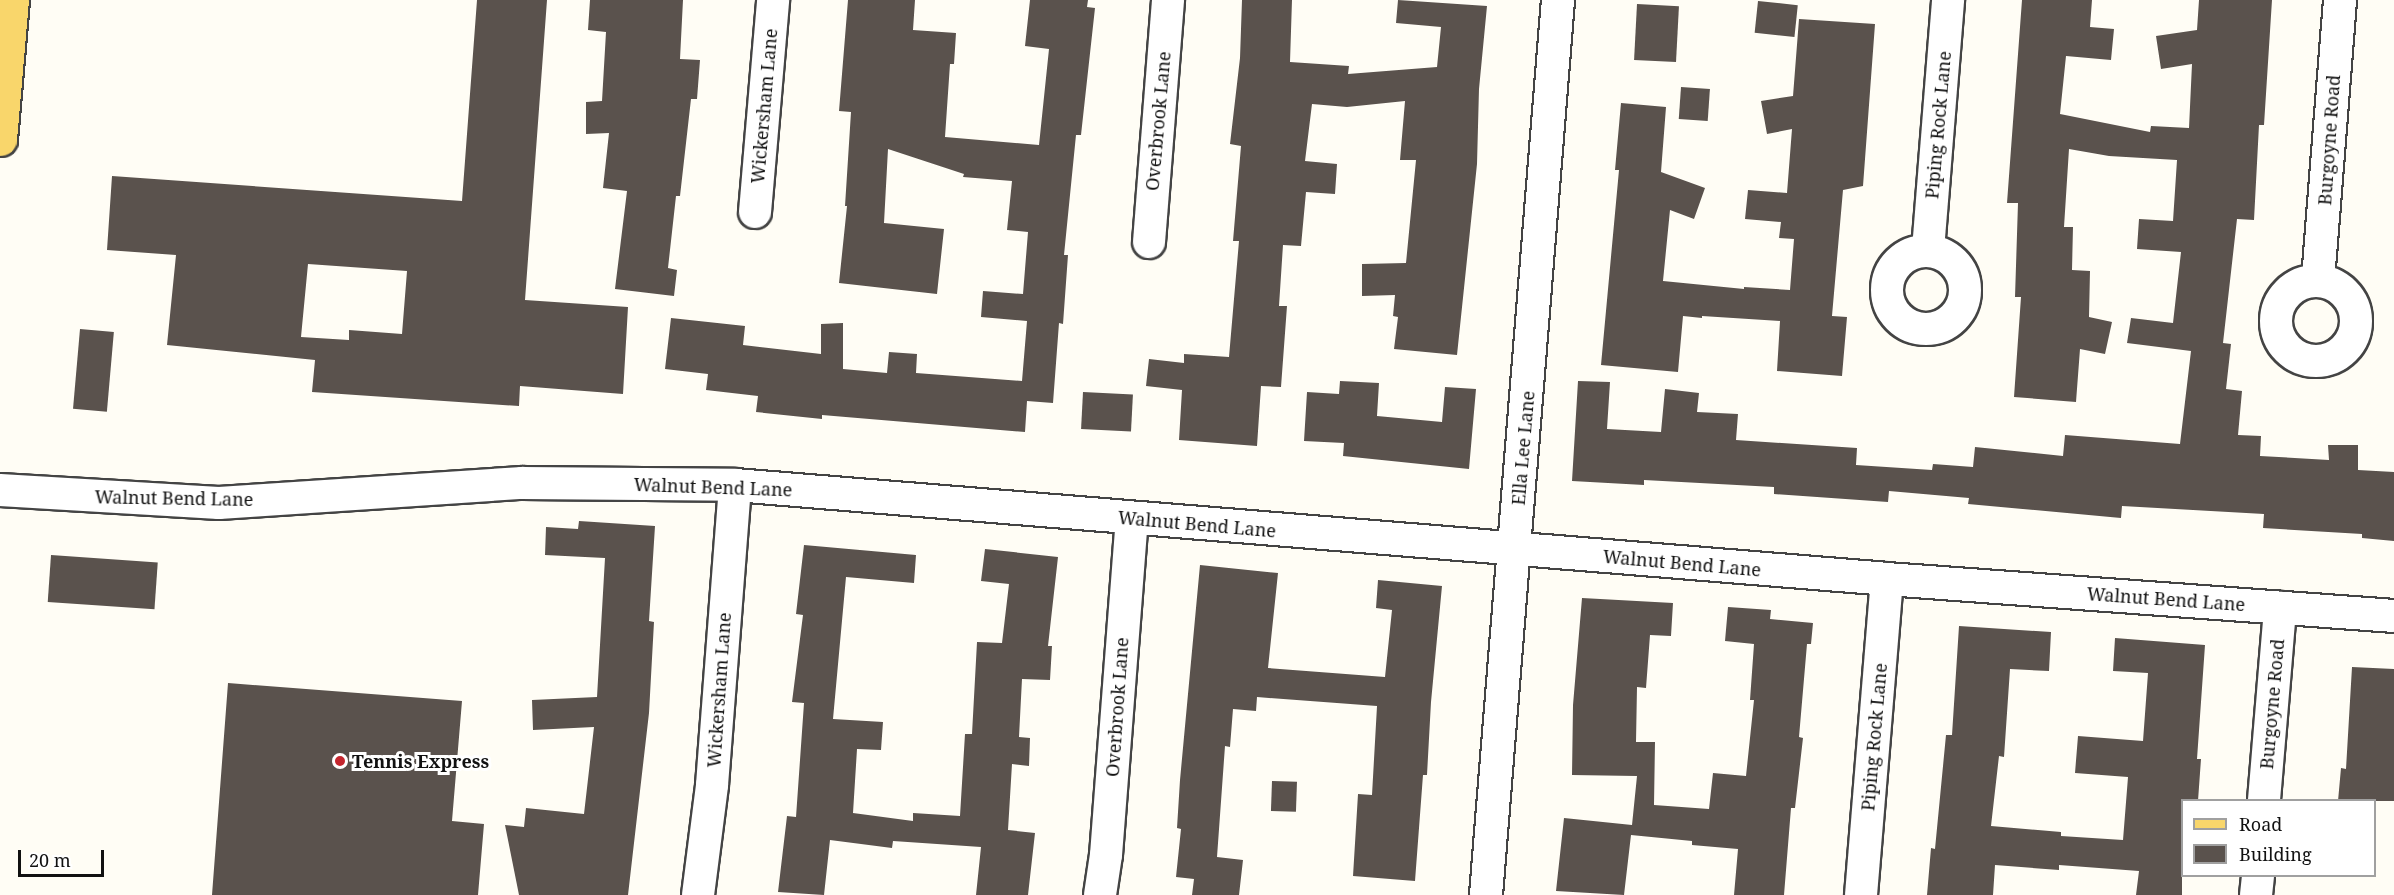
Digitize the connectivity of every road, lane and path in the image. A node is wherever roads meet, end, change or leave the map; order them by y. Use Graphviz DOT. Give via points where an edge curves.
graph roads {
  1 [pos="12,0"];
  2 [pos="773,0"];
  3 [pos="1168,0"];
  4 [pos="1558,0"];
  5 [pos="1948,0"];
  6 [pos="2340,0"];
  7 [pos="2,79"];
  8 [pos="0,139"];
  9 [pos="755,212"];
  10 [pos="1149,242"];
  11 [pos="1928,250"];
  12 [pos="2318,280"];
  13 [pos="735,485"];
  14 [pos="0,490"];
  15 [pos="1132,519"];
  16 [pos="1515,550"];
  17 [pos="1887,579"];
  18 [pos="2280,608"];
  19 [pos="2394,616"];
  20 [pos="2264,799"];
  21 [pos="2258,877"];
  22 [pos="698,895"];
  23 [pos="1100,895"];
  24 [pos="1486,895"];
  25 [pos="1861,895"];
  26 [pos="2256,895"];
  1 -- 7 [label="main road"];
  2 -- 9 [label="street, Wickersham Lane"];
  3 -- 10 [label="street, Overbrook Lane"];
  4 -- 16 [label="street, Ella Lee Lane"];
  5 -- 11 [label="street, Piping Rock Lane"];
  6 -- 12 [label="street, Burgoyne Road"];
  7 -- 8 [label="main road"];
  13 -- 14 [label="street, Walnut Bend Lane" via="522,483 219,503"];
  13 -- 15 [label="street, Walnut Bend Lane"];
  13 -- 22 [label="street, Wickersham Lane" via="712,785"];
  15 -- 16 [label="street, Walnut Bend Lane"];
  15 -- 23 [label="street, Overbrook Lane"];
  16 -- 17 [label="street, Walnut Bend Lane"];
  16 -- 24 [label="street, Ella Lee Lane"];
  17 -- 18 [label="street, Walnut Bend Lane"];
  17 -- 25 [label="street, Piping Rock Lane"];
  18 -- 19 [label="street, Walnut Bend Lane"];
  18 -- 20 [label="street, Burgoyne Road"];
  21 -- 26 [label="street"];
}
